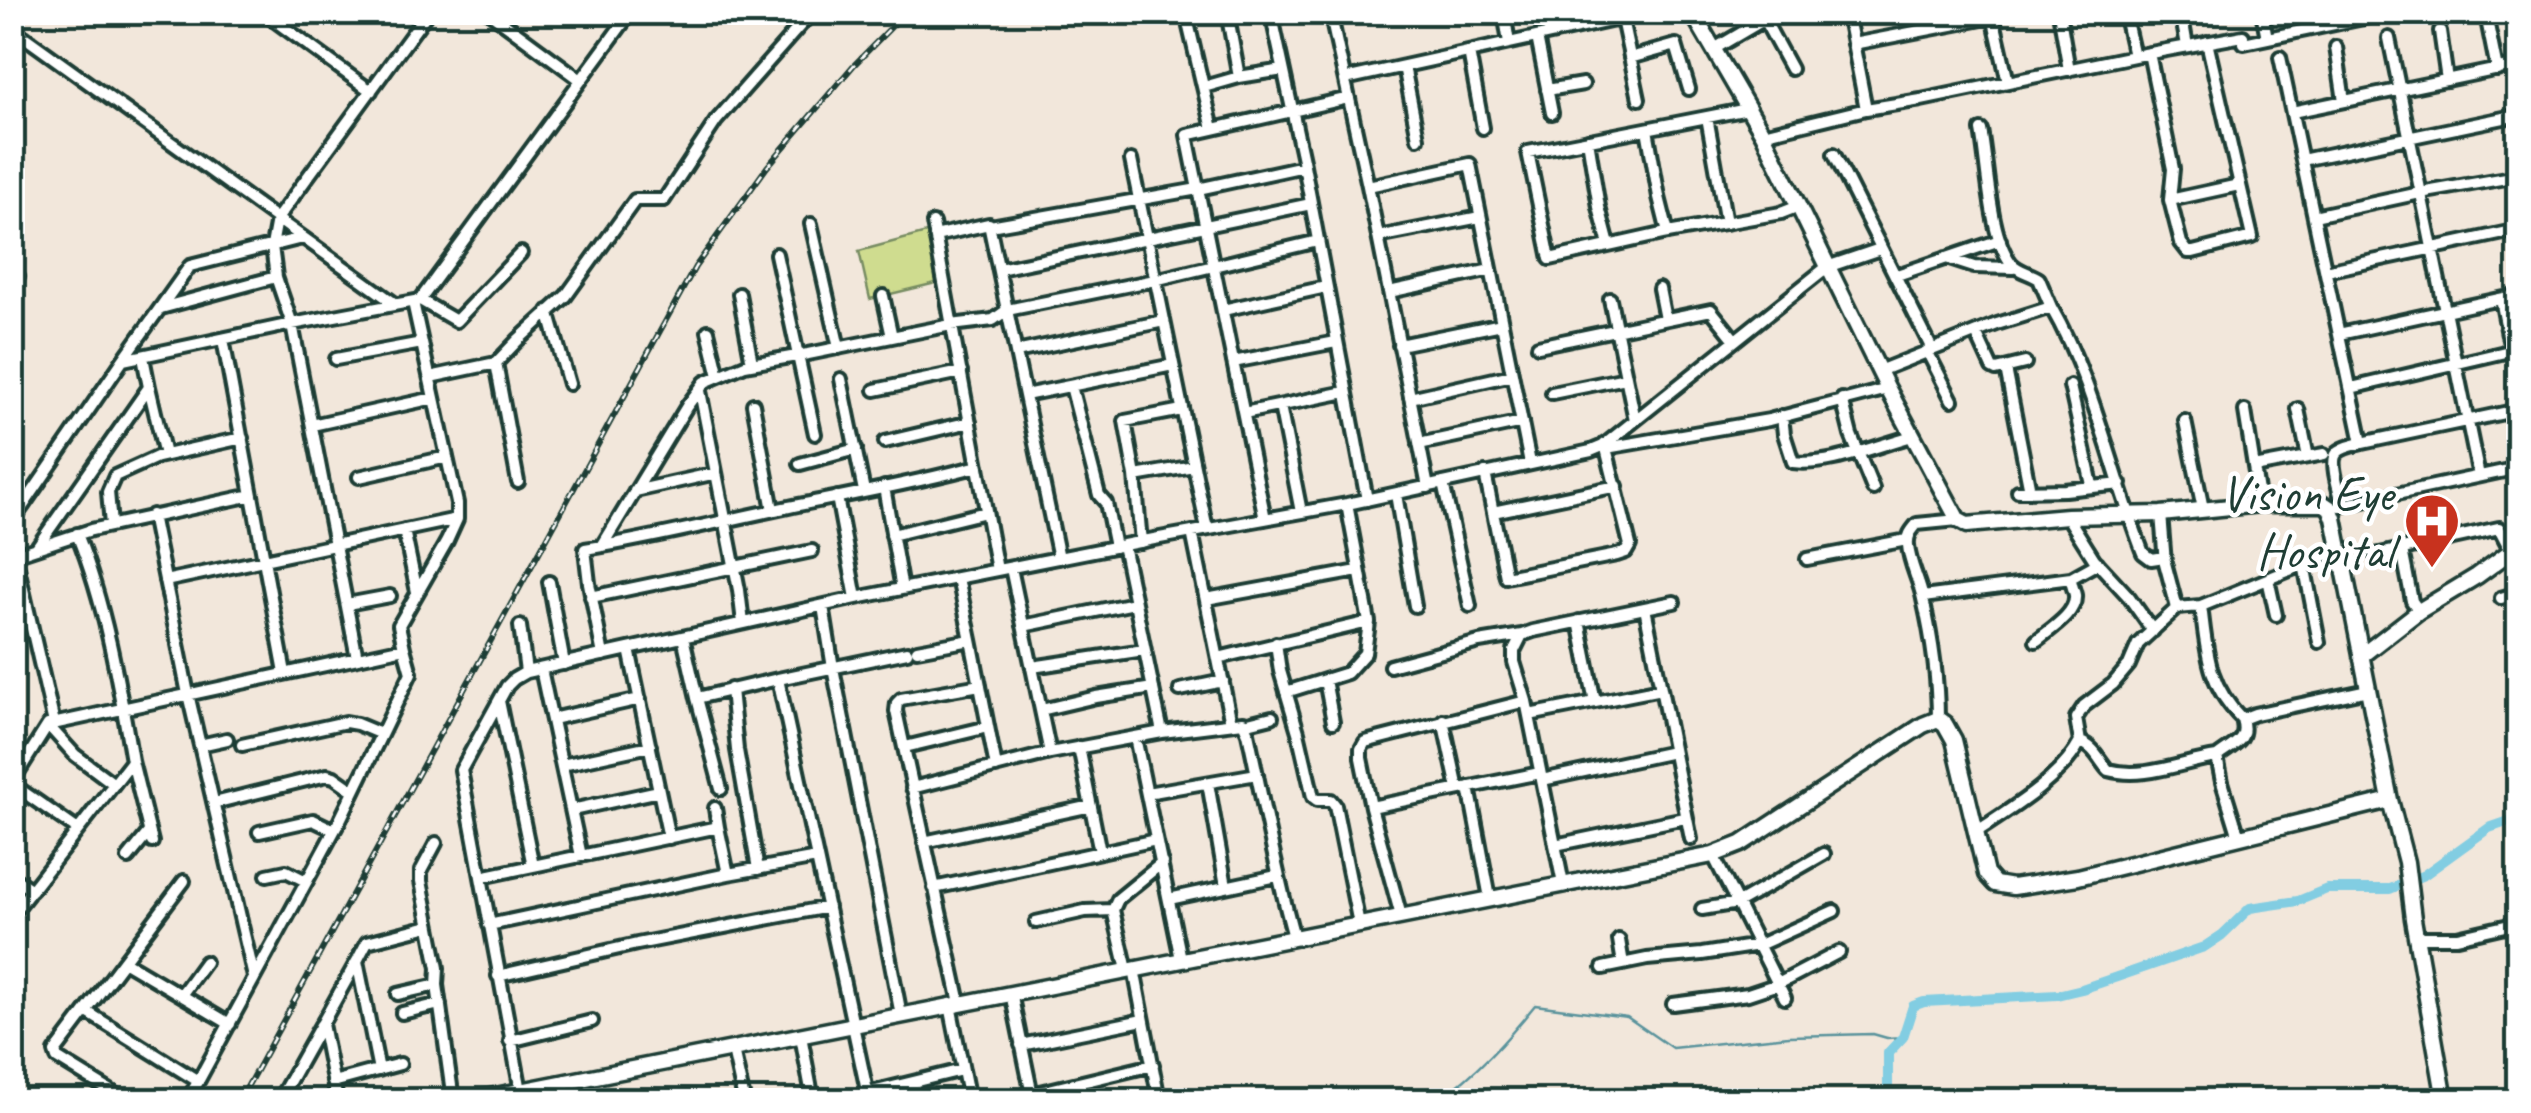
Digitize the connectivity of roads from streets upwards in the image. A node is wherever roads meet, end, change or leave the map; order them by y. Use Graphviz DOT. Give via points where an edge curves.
graph roads {
  1 [pos="264,12"];
  2 [pos="428,12"];
  3 [pos="489,12"];
  4 [pos="630,12"];
  5 [pos="812,12"];
  6 [pos="1227,12"];
  7 [pos="1271,12"];
  8 [pos="1504,12"];
  9 [pos="1651,12"];
  10 [pos="1692,12"];
  11 [pos="1776,12"];
  12 [pos="1847,12"];
  13 [pos="2060,12"];
  14 [pos="2124,12"];
  15 [pos="2181,12"];
  16 [pos="2262,12"];
  17 [pos="2312,12"];
  18 [pos="2392,12"];
  19 [pos="1332,13"];
  20 [pos="1992,15"];
  21 [pos="1626,16"];
  22 [pos="1762,16"];
  23 [pos="2362,16"];
  24 [pos="1588,19"];
  25 [pos="2488,24"];
  26 [pos="1189,27"];
  27 [pos="2316,28"];
  28 [pos="2440,32"];
  29 [pos="14,33"];
  30 [pos="1537,37"];
  31 [pos="2267,38"];
  32 [pos="2388,38"];
  33 [pos="2207,42"];
  34 [pos="1509,43"];
  35 [pos="1853,44"];
  36 [pos="2187,46"];
  37 [pos="2336,47"];
  38 [pos="1714,49"];
  39 [pos="1469,52"];
  40 [pos="2149,54"];
  41 [pos="2134,56"];
  42 [pos="2280,57"];
  43 [pos="1630,58"];
  44 [pos="1404,66"];
  45 [pos="2518,66"];
  46 [pos="1790,69"];
  47 [pos="1283,70"];
  48 [pos="2069,70"];
  49 [pos="2497,70"];
  50 [pos="1239,77"];
  51 [pos="1345,79"];
  52 [pos="581,80"];
  53 [pos="2447,80"];
  54 [pos="2008,82"];
  55 [pos="1583,84"];
  56 [pos="1204,87"];
  57 [pos="1688,89"];
  58 [pos="1548,90"];
  59 [pos="2399,90"];
  60 [pos="371,91"];
  61 [pos="1349,98"];
  62 [pos="1639,99"];
  63 [pos="2344,102"];
  64 [pos="1748,109"];
  65 [pos="1866,109"];
  66 [pos="1292,111"];
  67 [pos="2292,112"];
  68 [pos="1552,113"];
  69 [pos="2518,114"];
  70 [pos="1707,117"];
  71 [pos="1483,128"];
  72 [pos="1213,129"];
  73 [pos="1647,129"];
  74 [pos="1981,130"];
  75 [pos="1764,134"];
  76 [pos="1418,138"];
  77 [pos="2409,138"];
  78 [pos="1588,140"];
  79 [pos="1834,154"];
  80 [pos="1130,160"];
  81 [pos="2302,160"];
  82 [pos="1304,166"];
  83 [pos="2518,176"];
  84 [pos="2240,185"];
  85 [pos="1368,186"];
  86 [pos="1198,190"];
  87 [pos="2420,193"];
  88 [pos="1139,200"];
  89 [pos="2170,200"];
  90 [pos="1311,204"];
  91 [pos="1799,206"];
  92 [pos="2314,216"];
  93 [pos="1480,217"];
  94 [pos="277,219"];
  95 [pos="932,223"];
  96 [pos="1726,223"];
  97 [pos="811,224"];
  98 [pos="990,226"];
  99 [pos="1206,226"];
  100 [pos="2518,230"];
  101 [pos="1668,233"];
  102 [pos="935,236"];
  103 [pos="1378,237"];
  104 [pos="302,238"];
  105 [pos="1147,239"];
  106 [pos="2000,240"];
  107 [pos="1318,241"];
  108 [pos="1610,245"];
  109 [pos="272,246"];
  110 [pos="1880,249"];
  111 [pos="2432,250"];
  112 [pos="521,253"];
  113 [pos="776,254"];
  114 [pos="1944,257"];
  115 [pos="1213,264"];
  116 [pos="1827,266"];
  117 [pos="13,267"];
  118 [pos="2013,268"];
  119 [pos="999,269"];
  120 [pos="1491,270"];
  121 [pos="2326,271"];
  122 [pos="276,276"];
  123 [pos="1897,276"];
  124 [pos="1155,280"];
  125 [pos="12,285"];
  126 [pos="1326,288"];
  127 [pos="1659,288"];
  128 [pos="1389,292"];
  129 [pos="739,294"];
  130 [pos="2518,295"];
  131 [pos="883,296"];
  132 [pos="1610,299"];
  133 [pos="2502,299"];
  134 [pos="416,301"];
  135 [pos="394,303"];
  136 [pos="2051,306"];
  137 [pos="160,308"];
  138 [pos="1007,310"];
  139 [pos="1222,310"];
  140 [pos="2444,310"];
  141 [pos="548,312"];
  142 [pos="1665,318"];
  143 [pos="1164,321"];
  144 [pos="292,324"];
  145 [pos="952,324"];
  146 [pos="1502,324"];
  147 [pos="1616,328"];
  148 [pos="708,331"];
  149 [pos="1976,333"];
  150 [pos="2339,334"];
  151 [pos="892,337"];
  152 [pos="223,339"];
  153 [pos="1734,340"];
  154 [pos="1336,342"];
  155 [pos="422,343"];
  156 [pos="1400,345"];
  157 [pos="1538,346"];
  158 [pos="839,348"];
  159 [pos="1930,350"];
  160 [pos="2515,350"];
  161 [pos="1016,352"];
  162 [pos="797,356"];
  163 [pos="143,357"];
  164 [pos="336,359"];
  165 [pos="123,360"];
  166 [pos="1233,362"];
  167 [pos="2025,363"];
  168 [pos="496,364"];
  169 [pos="752,364"];
  170 [pos="1173,365"];
  171 [pos="2456,365"];
  172 [pos="2006,369"];
  173 [pos="1879,371"];
  174 [pos="960,372"];
  175 [pos="1512,375"];
  176 [pos="719,376"];
  177 [pos="430,378"];
  178 [pos="1626,378"];
  179 [pos="841,379"];
  180 [pos="570,384"];
  181 [pos="1071,386"];
  182 [pos="2070,386"];
  183 [pos="149,387"];
  184 [pos="2350,388"];
  185 [pos="1888,389"];
  186 [pos="876,390"];
  187 [pos="700,391"];
  188 [pos="1346,392"];
  189 [pos="1552,393"];
  190 [pos="1025,395"];
  191 [pos="434,398"];
  192 [pos="1410,398"];
  193 [pos="1842,399"];
  194 [pos="1952,400"];
  195 [pos="753,404"];
  196 [pos="1280,406"];
  197 [pos="2298,408"];
  198 [pos="1182,410"];
  199 [pos="2518,410"];
  200 [pos="2246,411"];
  201 [pos="1244,413"];
  202 [pos="1782,416"];
  203 [pos="1634,420"];
  204 [pos="2185,421"];
  205 [pos="2467,421"];
  206 [pos="970,422"];
  207 [pos="1522,422"];
  208 [pos="312,424"];
  209 [pos="815,434"];
  210 [pos="1913,436"];
  211 [pos="242,438"];
  212 [pos="885,442"];
  213 [pos="2362,443"];
  214 [pos="1419,444"];
  215 [pos="1606,446"];
  216 [pos="856,449"];
  217 [pos="1858,451"];
  218 [pos="165,454"];
  219 [pos="2324,454"];
  220 [pos="2308,457"];
  221 [pos="447,458"];
  222 [pos="1530,463"];
  223 [pos="800,464"];
  224 [pos="978,466"];
  225 [pos="1194,466"];
  226 [pos="2254,467"];
  227 [pos="2518,468"];
  228 [pos="716,473"];
  229 [pos="1485,474"];
  230 [pos="1135,476"];
  231 [pos="2478,476"];
  232 [pos="359,477"];
  233 [pos="518,482"];
  234 [pos="1443,483"];
  235 [pos="2121,484"];
  236 [pos="2092,485"];
  237 [pos="1617,486"];
  238 [pos="884,487"];
  239 [pos="1428,487"];
  240 [pos="1873,490"];
  241 [pos="635,491"];
  242 [pos="864,491"];
  243 [pos="1396,494"];
  244 [pos="252,495"];
  245 [pos="838,497"];
  246 [pos="1368,500"];
  247 [pos="1347,504"];
  248 [pos="2260,504"];
  249 [pos="2336,507"];
  250 [pos="2203,509"];
  251 [pos="773,510"];
  252 [pos="986,512"];
  253 [pos="1301,512"];
  254 [pos="1493,512"];
  255 [pos="2130,514"];
  256 [pos="2162,514"];
  257 [pos="152,515"];
  258 [pos="2067,516"];
  259 [pos="1266,518"];
  260 [pos="457,520"];
  261 [pos="1958,520"];
  262 [pos="12,522"];
  263 [pos="726,522"];
  264 [pos="111,525"];
  265 [pos="1207,529"];
  266 [pos="404,530"];
  267 [pos="1192,532"];
  268 [pos="76,534"];
  269 [pos="892,536"];
  270 [pos="1907,540"];
  271 [pos="1142,542"];
  272 [pos="335,545"];
  273 [pos="602,546"];
  274 [pos="1119,546"];
  275 [pos="36,548"];
  276 [pos="2515,548"];
  277 [pos="2340,550"];
  278 [pos="2402,550"];
  279 [pos="812,551"];
  280 [pos="14,555"];
  281 [pos="2375,555"];
  282 [pos="2164,557"];
  283 [pos="1058,558"];
  284 [pos="264,559"];
  285 [pos="1807,559"];
  286 [pos="2098,564"];
  287 [pos="2304,564"];
  288 [pos="735,568"];
  289 [pos="1011,568"];
  290 [pos="997,570"];
  291 [pos="1358,571"];
  292 [pos="958,578"];
  293 [pos="2071,578"];
  294 [pos="2268,579"];
  295 [pos="166,581"];
  296 [pos="549,582"];
  297 [pos="902,590"];
  298 [pos="417,593"];
  299 [pos="2518,594"];
  300 [pos="390,596"];
  301 [pos="592,597"];
  302 [pos="1923,597"];
  303 [pos="856,598"];
  304 [pos="1206,598"];
  305 [pos="2501,598"];
  306 [pos="1674,602"];
  307 [pos="1134,603"];
  308 [pos="347,604"];
  309 [pos="823,606"];
  310 [pos="1416,606"];
  311 [pos="1470,606"];
  312 [pos="2201,606"];
  313 [pos="1645,608"];
  314 [pos="2177,608"];
  315 [pos="2419,611"];
  316 [pos="2276,615"];
  317 [pos="1579,621"];
  318 [pos="1369,622"];
  319 [pos="743,623"];
  320 [pos="520,626"];
  321 [pos="1023,626"];
  322 [pos="2153,631"];
  323 [pos="1522,635"];
  324 [pos="683,637"];
  325 [pos="970,640"];
  326 [pos="2036,641"];
  327 [pos="2319,642"];
  328 [pos="1276,644"];
  329 [pos="404,648"];
  330 [pos="630,649"];
  331 [pos="1144,650"];
  332 [pos="602,655"];
  333 [pos="2361,656"];
  334 [pos="357,658"];
  335 [pos="1218,658"];
  336 [pos="564,664"];
  337 [pos="1390,666"];
  338 [pos="1032,667"];
  339 [pos="833,668"];
  340 [pos="542,669"];
  341 [pos="526,672"];
  342 [pos="284,673"];
  343 [pos="778,679"];
  344 [pos="1325,680"];
  345 [pos="1223,681"];
  346 [pos="980,685"];
  347 [pos="1153,688"];
  348 [pos="731,689"];
  349 [pos="1660,689"];
  350 [pos="1180,690"];
  351 [pos="2368,690"];
  352 [pos="1286,692"];
  353 [pos="188,694"];
  354 [pos="698,698"];
  355 [pos="640,699"];
  356 [pos="1526,700"];
  357 [pos="499,701"];
  358 [pos="1595,702"];
  359 [pos="123,708"];
  360 [pos="1041,710"];
  361 [pos="1529,716"];
  362 [pos="1272,717"];
  363 [pos="552,719"];
  364 [pos="1938,719"];
  365 [pos="2242,719"];
  366 [pos="1443,720"];
  367 [pos="1333,722"];
  368 [pos="1231,723"];
  369 [pos="51,724"];
  370 [pos="1244,724"];
  371 [pos="988,727"];
  372 [pos="1162,732"];
  373 [pos="382,734"];
  374 [pos="1135,737"];
  375 [pos="227,738"];
  376 [pos="2080,742"];
  377 [pos="200,744"];
  378 [pos="242,745"];
  379 [pos="650,746"];
  380 [pos="905,747"];
  381 [pos="1079,747"];
  382 [pos="1672,752"];
  383 [pos="1050,753"];
  384 [pos="2218,757"];
  385 [pos="132,761"];
  386 [pos="562,765"];
  387 [pos="996,767"];
  388 [pos="1257,774"];
  389 [pos="1541,777"];
  390 [pos="12,783"];
  391 [pos="1208,783"];
  392 [pos="114,784"];
  393 [pos="721,788"];
  394 [pos="912,788"];
  395 [pos="1464,788"];
  396 [pos="354,791"];
  397 [pos="659,791"];
  398 [pos="1146,793"];
  399 [pos="2390,800"];
  400 [pos="214,803"];
  401 [pos="1090,806"];
  402 [pos="1371,807"];
  403 [pos="715,808"];
  404 [pos="572,810"];
  405 [pos="1686,818"];
  406 [pos="718,827"];
  407 [pos="78,830"];
  408 [pos="334,830"];
  409 [pos="260,832"];
  410 [pos="1976,832"];
  411 [pos="2239,837"];
  412 [pos="669,838"];
  413 [pos="1691,838"];
  414 [pos="1156,840"];
  415 [pos="436,842"];
  416 [pos="924,842"];
  417 [pos="1555,844"];
  418 [pos="1100,852"];
  419 [pos="1824,854"];
  420 [pos="1713,855"];
  421 [pos="582,856"];
  422 [pos="128,858"];
  423 [pos="817,858"];
  424 [pos="1162,863"];
  425 [pos="533,866"];
  426 [pos="758,869"];
  427 [pos="267,874"];
  428 [pos="728,874"];
  429 [pos="1277,876"];
  430 [pos="12,877"];
  431 [pos="481,877"];
  432 [pos="306,881"];
  433 [pos="184,882"];
  434 [pos="1562,884"];
  435 [pos="1226,886"];
  436 [pos="934,888"];
  437 [pos="32,890"];
  438 [pos="1490,898"];
  439 [pos="1168,899"];
  440 [pos="1738,902"];
  441 [pos="828,907"];
  442 [pos="1702,909"];
  443 [pos="1113,910"];
  444 [pos="1834,910"];
  445 [pos="12,915"];
  446 [pos="1401,916"];
  447 [pos="1036,922"];
  448 [pos="2518,923"];
  449 [pos="1359,924"];
  450 [pos="488,925"];
  451 [pos="430,926"];
  452 [pos="1294,937"];
  453 [pos="2416,937"];
  454 [pos="1619,940"];
  455 [pos="1759,945"];
  456 [pos="1839,952"];
  457 [pos="1181,959"];
  458 [pos="357,961"];
  459 [pos="125,962"];
  460 [pos="205,962"];
  461 [pos="1623,964"];
  462 [pos="1602,968"];
  463 [pos="1130,969"];
  464 [pos="498,976"];
  465 [pos="254,978"];
  466 [pos="1778,984"];
  467 [pos="437,985"];
  468 [pos="1011,993"];
  469 [pos="398,994"];
  470 [pos="181,995"];
  471 [pos="1785,998"];
  472 [pos="440,1004"];
  473 [pos="955,1004"];
  474 [pos="1673,1004"];
  475 [pos="88,1012"];
  476 [pos="402,1013"];
  477 [pos="902,1015"];
  478 [pos="1143,1020"];
  479 [pos="592,1022"];
  480 [pos="230,1024"];
  481 [pos="322,1024"];
  482 [pos="854,1025"];
  483 [pos="801,1036"];
  484 [pos="510,1041"];
  485 [pos="1021,1045"];
  486 [pos="733,1050"];
  487 [pos="400,1064"];
  488 [pos="1153,1065"];
  489 [pos="379,1070"];
  490 [pos="962,1070"];
  491 [pos="198,1081"];
  492 [pos="333,1082"];
  493 [pos="913,1083"];
  494 [pos="521,1091"];
  495 [pos="552,1093"];
  496 [pos="869,1097"];
  497 [pos="1032,1097"];
  498 [pos="125,1100"];
  499 [pos="188,1100"];
  500 [pos="279,1100"];
  501 [pos="336,1100"];
  502 [pos="453,1100"];
  503 [pos="485,1100"];
  504 [pos="744,1100"];
  505 [pos="813,1100"];
  506 [pos="916,1100"];
  507 [pos="969,1100"];
  508 [pos="1159,1100"];
  509 [pos="2445,1100"];
  1 -- 60 [label="street"];
  2 -- 60 [label="street"];
  3 -- 52 [label="street"];
  4 -- 52 [label="street"];
  5 -- 141 [label="street" via="716,121 664,200 635,200"];
  6 -- 50 [label="street"];
  7 -- 47 [label="street"];
  8 -- 34 [label="street"];
  9 -- 21 [label="street"];
  10 -- 38 [label="street"];
  11 -- 22 [label="street"];
  12 -- 35 [label="street"];
  13 -- 48 [label="street"];
  14 -- 41 [label="street"];
  15 -- 36 [label="street"];
  16 -- 31 [label="street"];
  17 -- 27 [label="street"];
  18 -- 23 [label="street"];
  19 -- 51 [label="street"];
  20 -- 35 [label="street"];
  20 -- 54 [label="street"];
  21 -- 24 [label="street"];
  21 -- 43 [label="street"];
  22 -- 38 [label="street"];
  22 -- 46 [label="street"];
  23 -- 27 [label="street"];
  24 -- 30 [label="street"];
  25 -- 49 [label="street"];
  26 -- 56 [label="street"];
  27 -- 31 [label="street"];
  28 -- 53 [label="street"];
  29 -- 94 [label="street"];
  30 -- 34 [label="street"];
  30 -- 58 [label="street"];
  31 -- 33 [label="street"];
  32 -- 59 [label="street"];
  33 -- 36 [label="street"];
  33 -- 84 [label="street"];
  34 -- 39 [label="street"];
  35 -- 65 [label="street"];
  36 -- 40 [label="street"];
  37 -- 63 [label="street"];
  38 -- 64 [label="street"];
  39 -- 44 [label="street"];
  39 -- 71 [label="street"];
  40 -- 41 [label="street"];
  40 -- 89 [label="street" via="2173,169"];
  41 -- 48 [label="street"];
  42 -- 67 [label="street"];
  43 -- 57 [label="street" via="1676,45"];
  43 -- 62 [label="street"];
  44 -- 51 [label="street"];
  44 -- 76 [label="street"];
  45 -- 49 [label="street"];
  47 -- 50 [label="street"];
  47 -- 66 [label="street"];
  48 -- 54 [label="street"];
  49 -- 53 [label="street"];
  50 -- 56 [label="street"];
  51 -- 61 [label="street"];
  52 -- 134 [label="street"];
  53 -- 59 [label="street"];
  54 -- 65 [label="street"];
  55 -- 58 [label="street"];
  56 -- 72 [label="street"];
  58 -- 68 [label="street"];
  59 -- 63 [label="street"];
  59 -- 77 [label="street"];
  60 -- 94 [label="street"];
  61 -- 66 [label="street"];
  61 -- 85 [label="street"];
  63 -- 67 [label="street"];
  64 -- 70 [label="street"];
  64 -- 75 [label="street"];
  65 -- 75 [label="street"];
  66 -- 72 [label="street"];
  66 -- 82 [label="street"];
  67 -- 81 [label="street"];
  69 -- 77 [label="street"];
  70 -- 73 [label="street"];
  70 -- 96 [label="street"];
  72 -- 86 [label="street" via="1187,135"];
  73 -- 78 [label="street"];
  73 -- 101 [label="street"];
  74 -- 106 [label="street"];
  75 -- 91 [label="street"];
  77 -- 81 [label="street"];
  77 -- 87 [label="street"];
  78 -- 108 [label="street"];
  78 -- 108 [label="street" via="1528,152 1550,259"];
  79 -- 110 [label="street"];
  80 -- 88 [label="street"];
  81 -- 92 [label="street"];
  82 -- 86 [label="street"];
  82 -- 90 [label="street"];
  83 -- 87 [label="street"];
  84 -- 89 [label="street"];
  84 -- 89 [label="street" via="2250,240 2188,252"];
  85 -- 93 [label="street" via="1470,164"];
  85 -- 103 [label="street"];
  86 -- 88 [label="street"];
  86 -- 99 [label="street"];
  87 -- 92 [label="street"];
  87 -- 111 [label="street"];
  88 -- 98 [label="street"];
  88 -- 105 [label="street"];
  90 -- 99 [label="street"];
  90 -- 107 [label="street"];
  91 -- 96 [label="street"];
  91 -- 116 [label="street"];
  92 -- 121 [label="street"];
  93 -- 103 [label="street"];
  93 -- 120 [label="street"];
  94 -- 104 [label="street"];
  94 -- 109 [label="street"];
  95 -- 102 [label="street"];
  96 -- 101 [label="street"];
  97 -- 158 [label="street"];
  98 -- 102 [label="street"];
  98 -- 119 [label="street"];
  99 -- 105 [label="street"];
  99 -- 115 [label="street"];
  100 -- 111 [label="street"];
  101 -- 108 [label="street"];
  102 -- 145 [label="street"];
  103 -- 128 [label="street"];
  104 -- 109 [label="street"];
  104 -- 135 [label="street"];
  105 -- 119 [label="street"];
  105 -- 124 [label="street"];
  106 -- 114 [label="street"];
  106 -- 118 [label="street"];
  107 -- 115 [label="street"];
  107 -- 126 [label="street"];
  109 -- 122 [label="street"];
  109 -- 137 [label="street" via="190,266"];
  110 -- 116 [label="street"];
  110 -- 123 [label="street"];
  111 -- 121 [label="street"];
  111 -- 140 [label="street"];
  112 -- 134 [label="street" via="456,320"];
  113 -- 162 [label="street"];
  114 -- 118 [label="street" via="1974,267"];
  114 -- 123 [label="street"];
  115 -- 124 [label="street"];
  115 -- 139 [label="street"];
  116 -- 153 [label="street"];
  116 -- 173 [label="street"];
  117 -- 125 [label="street" via="18,276"];
  118 -- 136 [label="street" via="2038,278"];
  119 -- 138 [label="street"];
  120 -- 128 [label="street"];
  120 -- 146 [label="street"];
  121 -- 150 [label="street"];
  122 -- 137 [label="street"];
  122 -- 144 [label="street"];
  123 -- 159 [label="street"];
  124 -- 138 [label="street"];
  124 -- 143 [label="street"];
  126 -- 139 [label="street"];
  126 -- 154 [label="street"];
  127 -- 142 [label="street"];
  128 -- 156 [label="street"];
  129 -- 169 [label="street"];
  130 -- 133 [label="street"];
  131 -- 151 [label="street"];
  132 -- 147 [label="street"];
  133 -- 140 [label="street"];
  133 -- 160 [label="street"];
  134 -- 135 [label="street"];
  134 -- 155 [label="street"];
  135 -- 144 [label="street"];
  136 -- 149 [label="street"];
  136 -- 235 [label="street" via="2087,382"];
  137 -- 165 [label="street"];
  138 -- 145 [label="street" via="994,320"];
  138 -- 161 [label="street"];
  139 -- 166 [label="street"];
  140 -- 150 [label="street"];
  140 -- 171 [label="street"];
  141 -- 168 [label="street"];
  141 -- 180 [label="street"];
  142 -- 147 [label="street"];
  142 -- 153 [label="street" via="1711,310"];
  143 -- 161 [label="street"];
  143 -- 170 [label="street"];
  144 -- 152 [label="street"];
  144 -- 208 [label="street"];
  145 -- 151 [label="street"];
  145 -- 174 [label="street"];
  146 -- 156 [label="street"];
  146 -- 175 [label="street"];
  147 -- 157 [label="street"];
  147 -- 178 [label="street"];
  148 -- 176 [label="street"];
  149 -- 159 [label="street"];
  149 -- 172 [label="street" via="1992,368"];
  150 -- 184 [label="street"];
  151 -- 158 [label="street"];
  152 -- 163 [label="street"];
  152 -- 211 [label="street"];
  153 -- 203 [label="street"];
  154 -- 166 [label="street"];
  154 -- 188 [label="street"];
  155 -- 164 [label="street"];
  155 -- 177 [label="street"];
  156 -- 192 [label="street"];
  158 -- 162 [label="street"];
  159 -- 173 [label="street"];
  159 -- 194 [label="street"];
  160 -- 171 [label="street"];
  161 -- 190 [label="street"];
  162 -- 169 [label="street"];
  162 -- 209 [label="street"];
  163 -- 165 [label="street"];
  163 -- 183 [label="street"];
  165 -- 262 [label="street"];
  166 -- 201 [label="street"];
  167 -- 172 [label="street"];
  168 -- 177 [label="street"];
  168 -- 233 [label="street"];
  169 -- 176 [label="street"];
  170 -- 181 [label="street"];
  170 -- 198 [label="street"];
  171 -- 184 [label="street"];
  171 -- 205 [label="street"];
  172 -- 236 [label="street" via="2024,491"];
  173 -- 185 [label="street"];
  174 -- 186 [label="street"];
  174 -- 206 [label="street"];
  175 -- 192 [label="street"];
  175 -- 207 [label="street"];
  176 -- 187 [label="street"];
  177 -- 191 [label="street"];
  178 -- 189 [label="street"];
  178 -- 203 [label="street"];
  179 -- 216 [label="street"];
  181 -- 190 [label="street"];
  181 -- 274 [label="street"];
  182 -- 236 [label="street"];
  183 -- 218 [label="street"];
  183 -- 275 [label="street"];
  184 -- 213 [label="street"];
  185 -- 193 [label="street"];
  185 -- 210 [label="street"];
  187 -- 228 [label="street"];
  187 -- 241 [label="street"];
  188 -- 196 [label="street"];
  188 -- 246 [label="street"];
  190 -- 283 [label="street"];
  191 -- 208 [label="street"];
  191 -- 221 [label="street"];
  192 -- 214 [label="street"];
  193 -- 202 [label="street"];
  193 -- 217 [label="street"];
  195 -- 251 [label="street"];
  196 -- 201 [label="street"];
  196 -- 253 [label="street"];
  197 -- 220 [label="street"];
  198 -- 225 [label="street"];
  198 -- 230 [label="street" via="1125,421"];
  199 -- 205 [label="street"];
  200 -- 226 [label="street"];
  201 -- 259 [label="street"];
  202 -- 215 [label="street"];
  202 -- 217 [label="street" via="1793,462"];
  203 -- 215 [label="street"];
  204 -- 250 [label="street"];
  205 -- 213 [label="street"];
  205 -- 231 [label="street"];
  206 -- 212 [label="street"];
  206 -- 224 [label="street"];
  207 -- 214 [label="street"];
  207 -- 222 [label="street"];
  208 -- 272 [label="street"];
  210 -- 217 [label="street"];
  210 -- 261 [label="street"];
  211 -- 218 [label="street"];
  211 -- 244 [label="street"];
  213 -- 249 [label="street" via="2334,459"];
  214 -- 239 [label="street"];
  215 -- 222 [label="street"];
  215 -- 237 [label="street"];
  216 -- 223 [label="street"];
  216 -- 242 [label="street"];
  217 -- 240 [label="street"];
  218 -- 264 [label="street" via="115,476 108,492"];
  219 -- 220 [label="street"];
  220 -- 226 [label="street"];
  221 -- 232 [label="street"];
  221 -- 260 [label="street"];
  222 -- 229 [label="street"];
  224 -- 238 [label="street"];
  224 -- 252 [label="street"];
  225 -- 230 [label="street"];
  225 -- 265 [label="street"];
  226 -- 248 [label="street"];
  227 -- 231 [label="street"];
  228 -- 241 [label="street"];
  228 -- 263 [label="street"];
  229 -- 234 [label="street"];
  229 -- 254 [label="street"];
  230 -- 271 [label="street"];
  231 -- 249 [label="street"];
  234 -- 239 [label="street"];
  234 -- 311 [label="street"];
  235 -- 236 [label="street"];
  235 -- 255 [label="street"];
  237 -- 254 [label="street"];
  237 -- 254 [label="street" via="1630,545 1617,555 1506,577"];
  238 -- 242 [label="street"];
  238 -- 269 [label="street"];
  239 -- 243 [label="street"];
  241 -- 273 [label="street"];
  242 -- 245 [label="street"];
  243 -- 246 [label="street"];
  243 -- 310 [label="street"];
  244 -- 257 [label="street"];
  244 -- 284 [label="street"];
  245 -- 251 [label="street"];
  245 -- 303 [label="street"];
  246 -- 247 [label="street"];
  247 -- 253 [label="street"];
  247 -- 291 [label="street"];
  248 -- 249 [label="street"];
  248 -- 250 [label="street"];
  249 -- 277 [label="street"];
  250 -- 256 [label="street"];
  251 -- 263 [label="street"];
  252 -- 269 [label="street"];
  252 -- 290 [label="street"];
  253 -- 259 [label="street"];
  255 -- 256 [label="street"];
  255 -- 258 [label="street"];
  255 -- 282 [label="street" via="2143,553"];
  256 -- 282 [label="street"];
  257 -- 264 [label="street"];
  257 -- 295 [label="street"];
  258 -- 261 [label="street" via="1968,525"];
  258 -- 286 [label="street"];
  259 -- 265 [label="street"];
  260 -- 266 [label="street"];
  260 -- 298 [label="street"];
  261 -- 270 [label="street" via="1922,522"];
  263 -- 273 [label="street"];
  263 -- 288 [label="street"];
  264 -- 268 [label="street"];
  265 -- 267 [label="street"];
  266 -- 272 [label="street"];
  266 -- 298 [label="street"];
  267 -- 271 [label="street"];
  267 -- 304 [label="street"];
  268 -- 275 [label="street"];
  268 -- 359 [label="street" via="92,572"];
  269 -- 297 [label="street"];
  270 -- 285 [label="street"];
  270 -- 302 [label="street"];
  271 -- 274 [label="street"];
  272 -- 284 [label="street"];
  272 -- 308 [label="street"];
  273 -- 301 [label="street" via="585,549"];
  274 -- 283 [label="street"];
  274 -- 307 [label="street"];
  275 -- 280 [label="street"];
  276 -- 278 [label="street" via="2499,528"];
  276 -- 315 [label="street"];
  277 -- 287 [label="street"];
  277 -- 333 [label="street"];
  278 -- 281 [label="street"];
  278 -- 315 [label="street"];
  279 -- 288 [label="street"];
  280 -- 369 [label="street"];
  282 -- 314 [label="street"];
  283 -- 289 [label="street"];
  284 -- 295 [label="street"];
  284 -- 342 [label="street"];
  286 -- 293 [label="street"];
  286 -- 322 [label="street"];
  287 -- 294 [label="street"];
  287 -- 327 [label="street"];
  288 -- 301 [label="street"];
  288 -- 319 [label="street"];
  289 -- 290 [label="street"];
  289 -- 321 [label="street"];
  290 -- 292 [label="street"];
  291 -- 304 [label="street"];
  291 -- 318 [label="street"];
  292 -- 297 [label="street"];
  292 -- 325 [label="street"];
  293 -- 302 [label="street"];
  293 -- 326 [label="street" via="2076,600"];
  294 -- 312 [label="street"];
  294 -- 316 [label="street"];
  295 -- 353 [label="street"];
  296 -- 336 [label="street"];
  297 -- 303 [label="street"];
  298 -- 329 [label="street" via="399,625"];
  299 -- 305 [label="street"];
  300 -- 308 [label="street"];
  301 -- 332 [label="street"];
  302 -- 364 [label="street"];
  303 -- 309 [label="street"];
  304 -- 335 [label="street"];
  306 -- 313 [label="street"];
  307 -- 321 [label="street"];
  307 -- 331 [label="street"];
  308 -- 334 [label="street"];
  309 -- 319 [label="street"];
  309 -- 339 [label="street"];
  312 -- 314 [label="street"];
  312 -- 365 [label="street" via="2214,683"];
  313 -- 317 [label="street"];
  313 -- 349 [label="street"];
  314 -- 322 [label="street"];
  315 -- 333 [label="street"];
  317 -- 323 [label="street"];
  317 -- 358 [label="street"];
  318 -- 328 [label="street"];
  318 -- 344 [label="street" via="1359,662"];
  319 -- 324 [label="street"];
  320 -- 341 [label="street"];
  321 -- 338 [label="street"];
  322 -- 376 [label="street" via="2138,644 2129,666 2076,718"];
  323 -- 337 [label="street"];
  323 -- 356 [label="street" via="1514,662"];
  324 -- 330 [label="street"];
  324 -- 354 [label="street"];
  325 -- 339 [label="street"];
  325 -- 346 [label="street"];
  328 -- 335 [label="street"];
  328 -- 352 [label="street"];
  329 -- 334 [label="street"];
  329 -- 373 [label="street" via="410,673"];
  330 -- 332 [label="street"];
  330 -- 355 [label="street"];
  331 -- 338 [label="street"];
  331 -- 347 [label="street"];
  332 -- 336 [label="street"];
  333 -- 351 [label="street"];
  334 -- 342 [label="street"];
  335 -- 345 [label="street"];
  336 -- 340 [label="street"];
  338 -- 360 [label="street"];
  339 -- 343 [label="street"];
  339 -- 477 [label="street"];
  340 -- 341 [label="street"];
  340 -- 363 [label="street"];
  341 -- 357 [label="street"];
  342 -- 353 [label="street"];
  343 -- 348 [label="street"];
  343 -- 423 [label="street"];
  344 -- 352 [label="street"];
  344 -- 367 [label="street"];
  345 -- 350 [label="street"];
  345 -- 368 [label="street"];
  346 -- 371 [label="street"];
  346 -- 380 [label="street" via="897,703"];
  347 -- 360 [label="street"];
  347 -- 372 [label="street"];
  348 -- 354 [label="street"];
  348 -- 426 [label="street"];
  349 -- 358 [label="street"];
  349 -- 382 [label="street"];
  351 -- 365 [label="street"];
  351 -- 399 [label="street"];
  352 -- 449 [label="street" via="1314,797 1335,804"];
  353 -- 359 [label="street"];
  353 -- 377 [label="street"];
  354 -- 393 [label="street"];
  355 -- 363 [label="street"];
  355 -- 379 [label="street"];
  356 -- 361 [label="street"];
  356 -- 366 [label="street"];
  357 -- 425 [label="street"];
  357 -- 431 [label="street" via="461,770"];
  358 -- 361 [label="street"];
  359 -- 369 [label="street"];
  359 -- 385 [label="street"];
  360 -- 383 [label="street"];
  361 -- 389 [label="street"];
  362 -- 370 [label="street"];
  363 -- 386 [label="street"];
  364 -- 410 [label="street" via="1954,740"];
  364 -- 420 [label="street" via="1742,844"];
  365 -- 384 [label="street" via="2243,737"];
  366 -- 395 [label="street"];
  366 -- 402 [label="street" via="1365,742 1361,758"];
  368 -- 370 [label="street"];
  368 -- 372 [label="street"];
  369 -- 390 [label="street"];
  369 -- 392 [label="street" via="76,755"];
  370 -- 388 [label="street"];
  371 -- 380 [label="street"];
  371 -- 387 [label="street"];
  372 -- 374 [label="street"];
  373 -- 378 [label="street" via="346,722"];
  373 -- 396 [label="street"];
  374 -- 381 [label="street"];
  374 -- 398 [label="street"];
  375 -- 377 [label="street"];
  376 -- 384 [label="street" via="2120,773"];
  376 -- 410 [label="street" via="2053,776"];
  377 -- 400 [label="street"];
  379 -- 386 [label="street"];
  379 -- 397 [label="street"];
  380 -- 394 [label="street"];
  381 -- 383 [label="street"];
  381 -- 401 [label="street"];
  382 -- 389 [label="street"];
  382 -- 405 [label="street"];
  383 -- 387 [label="street"];
  384 -- 411 [label="street"];
  385 -- 392 [label="street"];
  385 -- 422 [label="street" via="151,837"];
  386 -- 404 [label="street"];
  387 -- 394 [label="street"];
  388 -- 391 [label="street"];
  388 -- 429 [label="street"];
  389 -- 395 [label="street"];
  389 -- 417 [label="street"];
  390 -- 407 [label="street"];
  391 -- 398 [label="street"];
  391 -- 435 [label="street"];
  392 -- 407 [label="street"];
  394 -- 416 [label="street"];
  395 -- 402 [label="street"];
  395 -- 438 [label="street"];
  396 -- 400 [label="street" via="327,775"];
  396 -- 408 [label="street"];
  397 -- 404 [label="street"];
  397 -- 412 [label="street"];
  398 -- 414 [label="street"];
  399 -- 411 [label="street"];
  399 -- 453 [label="street"];
  400 -- 465 [label="street"];
  401 -- 416 [label="street"];
  401 -- 418 [label="street"];
  402 -- 446 [label="street"];
  403 -- 406 [label="street"];
  404 -- 421 [label="street"];
  405 -- 413 [label="street"];
  405 -- 417 [label="street"];
  406 -- 412 [label="street"];
  406 -- 428 [label="street"];
  407 -- 437 [label="street"];
  408 -- 409 [label="street" via="312,820"];
  408 -- 432 [label="street"];
  410 -- 411 [label="street" via="1986,874 1995,884 2013,887"];
  412 -- 421 [label="street"];
  414 -- 418 [label="street"];
  414 -- 424 [label="street"];
  415 -- 451 [label="street" via="421,870"];
  416 -- 436 [label="street"];
  417 -- 434 [label="street"];
  418 -- 436 [label="street"];
  419 -- 440 [label="street"];
  420 -- 434 [label="street"];
  420 -- 440 [label="street"];
  421 -- 425 [label="street"];
  423 -- 426 [label="street"];
  423 -- 441 [label="street"];
  424 -- 439 [label="street"];
  424 -- 443 [label="street"];
  425 -- 431 [label="street"];
  426 -- 428 [label="street"];
  427 -- 432 [label="street" via="286,871"];
  428 -- 450 [label="street"];
  429 -- 435 [label="street"];
  429 -- 452 [label="street"];
  430 -- 437 [label="street"];
  431 -- 450 [label="street"];
  432 -- 465 [label="street"];
  433 -- 459 [label="street"];
  434 -- 438 [label="street"];
  435 -- 439 [label="street"];
  436 -- 473 [label="street"];
  437 -- 445 [label="street"];
  438 -- 446 [label="street"];
  439 -- 457 [label="street"];
  440 -- 442 [label="street"];
  440 -- 455 [label="street"];
  441 -- 464 [label="street"];
  441 -- 482 [label="street"];
  443 -- 447 [label="street"];
  443 -- 463 [label="street"];
  444 -- 455 [label="street"];
  446 -- 449 [label="street"];
  448 -- 453 [label="street" via="2457,937"];
  449 -- 452 [label="street"];
  450 -- 464 [label="street"];
  451 -- 458 [label="street" via="366,942"];
  451 -- 467 [label="street"];
  452 -- 457 [label="street"];
  453 -- 509 [label="street"];
  454 -- 461 [label="street"];
  455 -- 461 [label="street"];
  455 -- 466 [label="street"];
  456 -- 466 [label="street"];
  457 -- 463 [label="street"];
  458 -- 481 [label="street"];
  458 -- 489 [label="street"];
  459 -- 470 [label="street"];
  459 -- 475 [label="street"];
  460 -- 470 [label="street"];
  461 -- 462 [label="street"];
  463 -- 468 [label="street"];
  463 -- 478 [label="street"];
  464 -- 484 [label="street"];
  465 -- 480 [label="street"];
  466 -- 471 [label="street"];
  466 -- 474 [label="street"];
  467 -- 469 [label="street"];
  467 -- 472 [label="street"];
  468 -- 473 [label="street"];
  468 -- 485 [label="street"];
  470 -- 480 [label="street"];
  472 -- 476 [label="street"];
  472 -- 502 [label="street"];
  473 -- 477 [label="street"];
  473 -- 490 [label="street"];
  475 -- 491 [label="street"];
  475 -- 498 [label="street" via="54,1052"];
  477 -- 482 [label="street"];
  478 -- 485 [label="street"];
  478 -- 488 [label="street"];
  479 -- 484 [label="street"];
  480 -- 491 [label="street"];
  481 -- 492 [label="street"];
  481 -- 500 [label="street"];
  482 -- 483 [label="street"];
  482 -- 496 [label="street"];
  483 -- 486 [label="street"];
  483 -- 505 [label="street"];
  484 -- 494 [label="street"];
  485 -- 497 [label="street"];
  486 -- 495 [label="street"];
  486 -- 504 [label="street"];
  487 -- 489 [label="street"];
  488 -- 497 [label="street"];
  488 -- 508 [label="street"];
  489 -- 492 [label="street"];
  490 -- 493 [label="street"];
  490 -- 507 [label="street"];
  491 -- 499 [label="street"];
  492 -- 501 [label="street"];
  493 -- 496 [label="street"];
  493 -- 506 [label="street"];
  494 -- 495 [label="street"];
  494 -- 503 [label="street"];
}
